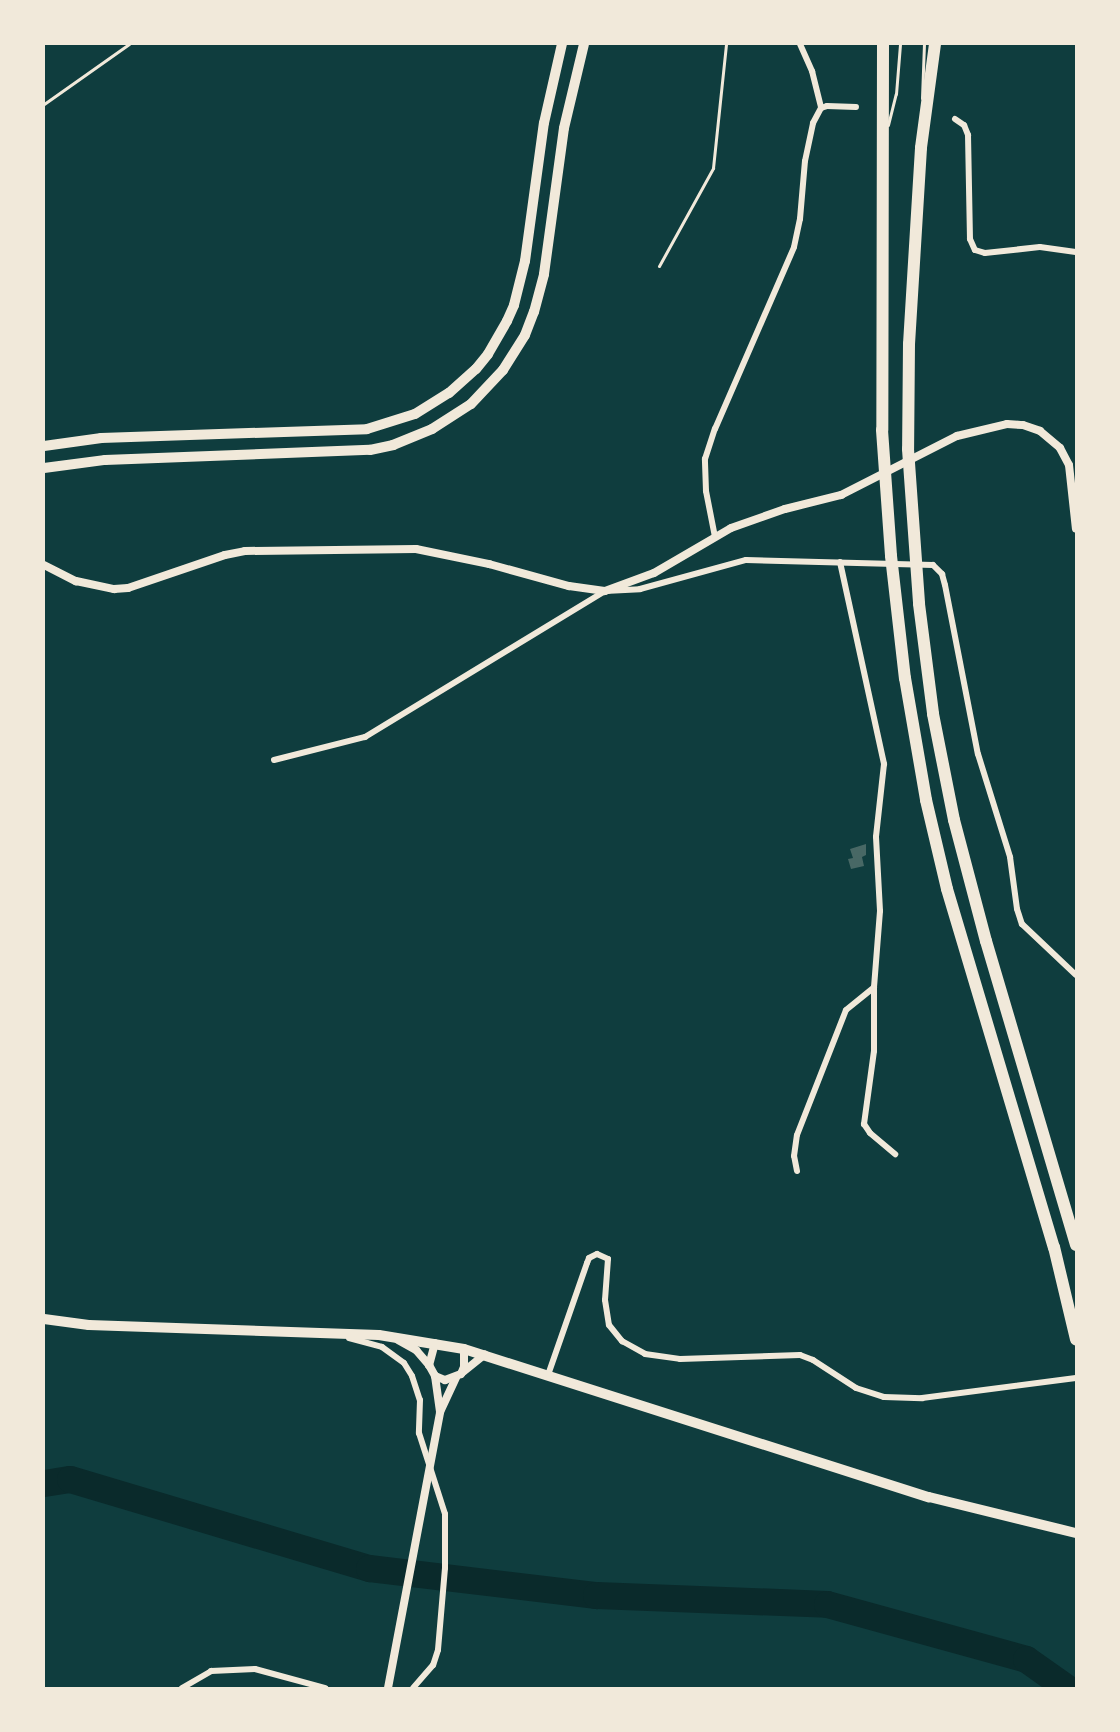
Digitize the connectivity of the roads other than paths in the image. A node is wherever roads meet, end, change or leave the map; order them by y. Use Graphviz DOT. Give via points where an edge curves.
graph roads {
  1 [pos="562,44"];
  2 [pos="584,44"];
  3 [pos="800,44"];
  4 [pos="883,44"];
  5 [pos="900,44"];
  6 [pos="924,44"];
  7 [pos="935,44"];
  8 [pos="856,107"];
  9 [pos="820,108"];
  10 [pos="955,119"];
  11 [pos="921,148"];
  12 [pos="883,149"];
  13 [pos="1077,252"];
  14 [pos="44,446"];
  15 [pos="44,468"];
  16 [pos="1077,529"];
  17 [pos="715,537"];
  18 [pos="840,562"];
  19 [pos="44,565"];
  20 [pos="605,591"];
  21 [pos="274,760"];
  22 [pos="1077,975"];
  23 [pos="874,987"];
  24 [pos="895,1154"];
  25 [pos="797,1171"];
  26 [pos="1077,1245"];
  27 [pos="44,1319"];
  28 [pos="334,1334"];
  29 [pos="392,1336"];
  30 [pos="1077,1339"];
  31 [pos="435,1343"];
  32 [pos="464,1349"];
  33 [pos="485,1354"];
  34 [pos="429,1365"];
  35 [pos="548,1375"];
  36 [pos="435,1376"];
  37 [pos="458,1376"];
  38 [pos="1077,1378"];
  39 [pos="440,1412"];
  40 [pos="1077,1533"];
  41 [pos="182,1689"];
  42 [pos="325,1689"];
  43 [pos="388,1689"];
  44 [pos="413,1689"];
  1 -- 14 [label="main road" via="544,123 525,261 514,305 488,354 449,393 415,414 367,429 102,438"];
  2 -- 15 [label="main road" via="564,128 544,274 534,312 503,370 471,404 432,429 370,450 105,460"];
  3 -- 9 [label="street" via="812,71"];
  4 -- 12 [label="highway"];
  5 -- 12 [label="lane" via="896,94"];
  6 -- 11 [label="lane"];
  7 -- 11 [label="highway"];
  8 -- 9 [label="street"];
  9 -- 17 [label="street" via="809,139 794,247 705,459 706,491"];
  10 -- 13 [label="street" via="964,125 968,135 973,248 981,252 1040,247"];
  11 -- 26 [label="highway" via="909,344 908,449 913,536 933,714 954,820 986,941"];
  12 -- 30 [label="highway" via="882,430 905,678 924,790 964,951 1054,1247"];
  16 -- 17 [label="street" via="1069,465 1060,448 1040,431 1007,424 957,436 849,492 759,517"];
  17 -- 20 [label="street" via="654,573"];
  18 -- 20 [label="street" via="746,560 640,589"];
  18 -- 22 [label="street" via="924,564 933,565 942,573 978,754 1010,856 1022,924"];
  18 -- 23 [label="street" via="884,764 876,837 880,911"];
  19 -- 20 [label="street" via="76,581 114,589 245,551 408,549 438,552 569,586"];
  20 -- 21 [label="street" via="365,737"];
  23 -- 24 [label="street" via="874,1051 864,1124"];
  23 -- 25 [label="street" via="846,1010 797,1135"];
  27 -- 28 [label="main road" via="89,1325"];
  28 -- 29 [label="main road"];
  28 -- 44 [label="street" via="382,1347 404,1363 420,1400 419,1433 445,1514 446,1568 441,1628 433,1665"];
  29 -- 31 [label="main road"];
  29 -- 34 [label="street" via="416,1350"];
  31 -- 32 [label="main road"];
  31 -- 34 [label="street"];
  32 -- 33 [label="main road"];
  32 -- 37 [label="street" via="464,1367"];
  33 -- 35 [label="main road"];
  33 -- 37 [label="street"];
  34 -- 36 [label="street"];
  35 -- 38 [label="street" via="587,1263 597,1254 608,1259 604,1300 609,1325 622,1341 645,1354 680,1359 800,1355 856,1388 884,1397 922,1398"];
  35 -- 40 [label="main road" via="929,1497"];
  36 -- 37 [label="street" via="445,1380"];
  36 -- 39 [label="street"];
  37 -- 39 [label="street"];
  39 -- 43 [label="street"];
  41 -- 42 [label="street" via="211,1671 255,1669"];
}
